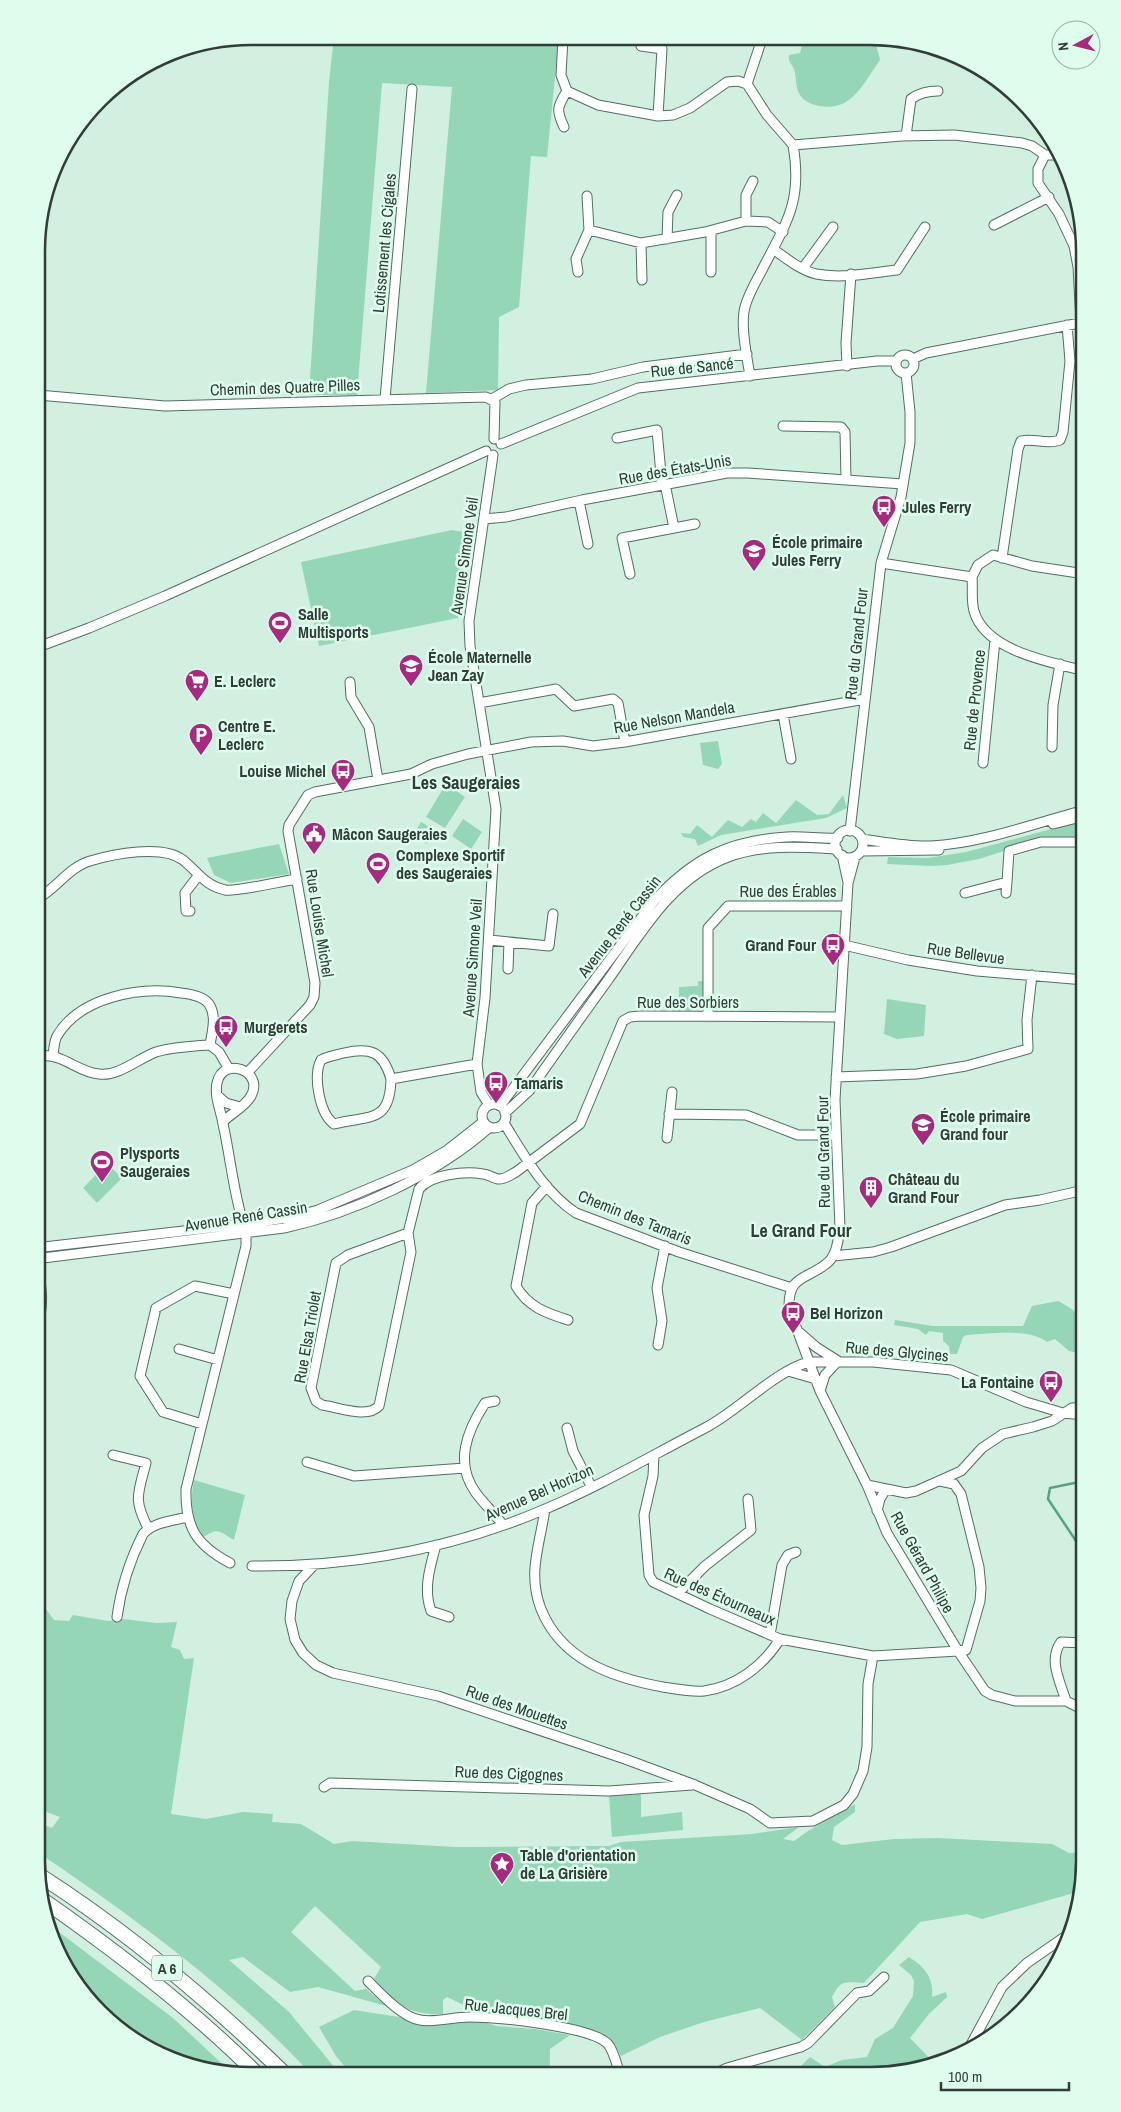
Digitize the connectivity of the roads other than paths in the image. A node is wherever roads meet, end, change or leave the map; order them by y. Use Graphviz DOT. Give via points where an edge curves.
graph roads {
  1 [pos="563,45"];
  2 [pos="760,45"];
  3 [pos="641,46"];
  4 [pos="746,84"];
  5 [pos="412,90"];
  6 [pos="567,90"];
  7 [pos="938,91"];
  8 [pos="658,116"];
  9 [pos="564,127"];
  10 [pos="906,136"];
  11 [pos="793,145"];
  12 [pos="1045,155"];
  13 [pos="1052,155"];
  14 [pos="753,181"];
  15 [pos="677,195"];
  16 [pos="587,196"];
  17 [pos="1049,198"];
  18 [pos="746,221"];
  19 [pos="994,225"];
  20 [pos="833,227"];
  21 [pos="925,227"];
  22 [pos="589,230"];
  23 [pos="711,231"];
  24 [pos="783,232"];
  25 [pos="667,238"];
  26 [pos="641,243"];
  27 [pos="1074,246"];
  28 [pos="773,249"];
  29 [pos="1076,256"];
  30 [pos="803,268"];
  31 [pos="578,272"];
  32 [pos="711,272"];
  33 [pos="851,274"];
  34 [pos="642,280"];
  35 [pos="1076,323"];
  36 [pos="1067,325"];
  37 [pos="747,354"];
  38 [pos="913,359"];
  39 [pos="896,361"];
  40 [pos="847,366"];
  41 [pos="906,373"];
  42 [pos="750,376"];
  43 [pos="45,396"];
  44 [pos="385,399"];
  45 [pos="492,399"];
  46 [pos="783,426"];
  47 [pos="616,438"];
  48 [pos="498,441"];
  49 [pos="490,453"];
  50 [pos="846,478"];
  51 [pos="663,484"];
  52 [pos="903,484"];
  53 [pos="579,501"];
  54 [pos="484,519"];
  55 [pos="695,524"];
  56 [pos="674,528"];
  57 [pos="588,544"];
  58 [pos="1002,558"];
  59 [pos="881,563"];
  60 [pos="1076,573"];
  61 [pos="630,574"];
  62 [pos="972,577"];
  63 [pos="995,640"];
  64 [pos="45,644"];
  65 [pos="1060,664"];
  66 [pos="1076,668"];
  67 [pos="350,682"];
  68 [pos="865,699"];
  69 [pos="479,702"];
  70 [pos="783,714"];
  71 [pos="624,742"];
  72 [pos="1052,747"];
  73 [pos="486,750"];
  74 [pos="791,759"];
  75 [pos="983,763"];
  76 [pos="378,780"];
  77 [pos="1076,812"];
  78 [pos="1076,818"];
  79 [pos="850,831"];
  80 [pos="838,838"];
  81 [pos="862,839"];
  82 [pos="1076,842"];
  83 [pos="839,852"];
  84 [pos="858,854"];
  85 [pos="198,876"];
  86 [pos="297,879"];
  87 [pos="1007,882"];
  88 [pos="848,883"];
  89 [pos="965,892"];
  90 [pos="45,893"];
  91 [pos="1006,893"];
  92 [pos="847,906"];
  93 [pos="190,911"];
  94 [pos="553,914"];
  95 [pos="489,940"];
  96 [pos="509,942"];
  97 [pos="844,945"];
  98 [pos="508,969"];
  99 [pos="1032,976"];
  100 [pos="1076,979"];
  101 [pos="708,1016"];
  102 [pos="840,1016"];
  103 [pos="210,1045"];
  104 [pos="53,1055"];
  105 [pos="45,1056"];
  106 [pos="478,1064"];
  107 [pos="229,1069"];
  108 [pos="248,1072"];
  109 [pos="836,1077"];
  110 [pos="391,1078"];
  111 [pos="672,1092"];
  112 [pos="217,1095"];
  113 [pos="489,1105"];
  114 [pos="240,1107"];
  115 [pos="503,1114"];
  116 [pos="669,1114"];
  117 [pos="223,1122"];
  118 [pos="487,1125"];
  119 [pos="836,1135"];
  120 [pos="666,1138"];
  121 [pos="529,1162"];
  122 [pos="546,1186"];
  123 [pos="1076,1192"];
  124 [pos="244,1228"];
  125 [pos="408,1233"];
  126 [pos="45,1245"];
  127 [pos="665,1246"];
  128 [pos="833,1256"];
  129 [pos="45,1259"];
  130 [pos="792,1288"];
  131 [pos="234,1294"];
  132 [pos="568,1320"];
  133 [pos="799,1332"];
  134 [pos="658,1345"];
  135 [pos="179,1349"];
  136 [pos="218,1360"];
  137 [pos="838,1361"];
  138 [pos="810,1362"];
  139 [pos="788,1371"];
  140 [pos="816,1379"];
  141 [pos="820,1391"];
  142 [pos="495,1401"];
  143 [pos="1076,1408"];
  144 [pos="1063,1413"];
  145 [pos="1076,1414"];
  146 [pos="202,1424"];
  147 [pos="566,1428"];
  148 [pos="654,1454"];
  149 [pos="113,1455"];
  150 [pos="307,1462"];
  151 [pos="465,1468"];
  152 [pos="940,1481"];
  153 [pos="867,1485"];
  154 [pos="591,1486"];
  155 [pos="886,1489"];
  156 [pos="748,1499"];
  157 [pos="545,1509"];
  158 [pos="877,1512"];
  159 [pos="187,1517"];
  160 [pos="503,1526"];
  161 [pos="148,1528"];
  162 [pos="436,1546"];
  163 [pos="796,1552"];
  164 [pos="230,1563"];
  165 [pos="316,1564"];
  166 [pos="252,1566"];
  167 [pos="678,1593"];
  168 [pos="116,1617"];
  169 [pos="449,1617"];
  170 [pos="770,1635"];
  171 [pos="780,1639"];
  172 [pos="1076,1643"];
  173 [pos="958,1651"];
  174 [pos="873,1656"];
  175 [pos="1066,1701"];
  176 [pos="1076,1706"];
  177 [pos="694,1785"];
  178 [pos="324,1786"];
  179 [pos="46,1880"];
  180 [pos="50,1905"];
  181 [pos="1059,1942"];
  182 [pos="884,1977"];
  183 [pos="368,1981"];
  184 [pos="974,2038"];
  185 [pos="249,2067"];
  186 [pos="277,2067"];
  187 [pos="617,2067"];
  188 [pos="731,2067"];
  1 -- 6 [label="street" via="561,75"];
  2 -- 4 [label="street"];
  3 -- 8 [label="street" via="662,49"];
  4 -- 8 [label="street" via="727,82 690,108 673,115"];
  4 -- 11 [label="street"];
  5 -- 44 [label="street, Lotissement les Cigales"];
  6 -- 8 [label="street" via="598,105"];
  6 -- 9 [label="street" via="559,104 558,114"];
  7 -- 10 [label="street" via="911,99"];
  10 -- 11 [label="street"];
  10 -- 12 [label="street" via="954,135 1001,140 1032,146"];
  11 -- 24 [label="street" via="796,196"];
  12 -- 13 [label="street"];
  12 -- 17 [label="street" via="1037,174 1038,183"];
  14 -- 18 [label="street" via="746,194"];
  15 -- 25 [label="street" via="668,212"];
  16 -- 22 [label="street"];
  17 -- 19 [label="street"];
  17 -- 27 [label="street"];
  18 -- 23 [label="street"];
  18 -- 24 [label="street" via="768,222"];
  20 -- 30 [label="street"];
  21 -- 33 [label="street" via="897,270"];
  22 -- 26 [label="street"];
  22 -- 31 [label="street" via="576,259"];
  23 -- 25 [label="street"];
  23 -- 32 [label="street"];
  24 -- 28 [label="street"];
  25 -- 26 [label="street"];
  26 -- 34 [label="street"];
  27 -- 29 [label="street"];
  28 -- 30 [label="street"];
  28 -- 37 [label="street" via="744,309"];
  30 -- 33 [label="street" via="815,273"];
  33 -- 40 [label="street"];
  35 -- 36 [label="street"];
  36 -- 38 [label="street" via="926,353"];
  36 -- 58 [label="street" via="1070,361 1063,432 1060,440 1055,442 1028,439 1021,442"];
  37 -- 42 [label="street"];
  37 -- 45 [label="street" via="643,367 592,379 526,385 509,389"];
  38 -- 39 [label="street" via="904,354"];
  38 -- 41 [label="street" via="913,369"];
  39 -- 40 [label="street, Rue de Sancé"];
  39 -- 41 [label="street" via="898,370"];
  40 -- 42 [label="street, Rue de Sancé"];
  41 -- 52 [label="street, Rue du Grand Four" via="911,426"];
  42 -- 48 [label="street, Rue de Sancé" via="638,388"];
  43 -- 44 [label="street, Chemin des Quatre Pilles" via="165,406"];
  44 -- 45 [label="street, Chemin des Quatre Pilles"];
  45 -- 48 [label="street" via="495,402"];
  46 -- 50 [label="street" via="841,427"];
  47 -- 51 [label="street" via="657,430"];
  48 -- 49 [label="street" via="488,442"];
  48 -- 49 [label="street" via="500,453"];
  49 -- 54 [label="street, Avenue Simone Veil"];
  49 -- 64 [label="street" via="165,596"];
  50 -- 51 [label="street, Rue des États-Unis" via="743,472"];
  50 -- 52 [label="street, Rue des États-Unis"];
  51 -- 53 [label="street, Rue des États-Unis"];
  51 -- 56 [label="street"];
  52 -- 59 [label="street, Rue du Grand Four"];
  53 -- 54 [label="street, Rue des États-Unis"];
  53 -- 57 [label="street"];
  54 -- 69 [label="street, Avenue Simone Veil" via="470,622 470,646"];
  55 -- 56 [label="street"];
  56 -- 61 [label="street" via="622,538"];
  58 -- 60 [label="street"];
  58 -- 62 [label="street" via="993,555 986,558"];
  59 -- 62 [label="street"];
  59 -- 68 [label="street, Rue du Grand Four"];
  62 -- 63 [label="street, Rue de Provence" via="974,613"];
  63 -- 65 [label="street, Rue de Provence" via="1025,654"];
  63 -- 75 [label="street, Rue de Provence"];
  65 -- 66 [label="street, Rue de Provence"];
  65 -- 72 [label="street" via="1052,705"];
  67 -- 76 [label="street" via="351,697 369,727"];
  68 -- 70 [label="street, Rue Nelson Mandela"];
  68 -- 79 [label="street, Rue du Grand Four"];
  69 -- 71 [label="street" via="556,689 574,706 613,700 618,703"];
  69 -- 73 [label="street, Avenue Simone Veil"];
  70 -- 71 [label="street, Rue Nelson Mandela"];
  70 -- 74 [label="street"];
  71 -- 73 [label="street, Rue Nelson Mandela" via="593,746 547,740"];
  73 -- 76 [label="street, Rue Louise Michel" via="432,764 411,774"];
  73 -- 95 [label="street, Avenue Simone Veil" via="496,809"];
  76 -- 86 [label="street, Rue Louise Michel" via="308,795 288,825"];
  77 -- 81 [label="street" via="973,840 924,846"];
  78 -- 84 [label="street" via="972,846 931,852"];
  79 -- 80 [label="street"];
  79 -- 81 [label="street"];
  80 -- 83 [label="street"];
  80 -- 115 [label="street, Avenue René Cassin" via="757,839 724,848 681,873 653,902"];
  81 -- 84 [label="street"];
  82 -- 87 [label="street" via="1041,842 1009,851"];
  83 -- 84 [label="street" via="849,858"];
  83 -- 88 [label="street, Rue du Grand Four"];
  83 -- 115 [label="street, Avenue René Cassin" via="794,847 759,849 710,865 681,885 656,914 529,1091"];
  84 -- 88 [label="street, Rue du Grand Four"];
  85 -- 86 [label="street" via="228,891"];
  85 -- 90 [label="street" via="172,853 122,855 83,864"];
  85 -- 93 [label="street" via="185,893 186,911"];
  86 -- 108 [label="street, Rue Louise Michel" via="313,970 314,997"];
  87 -- 89 [label="street"];
  87 -- 91 [label="street"];
  88 -- 92 [label="street, Rue du Grand Four"];
  92 -- 97 [label="street, Rue du Grand Four"];
  92 -- 101 [label="street, Rue des Érables" via="728,906 708,928"];
  94 -- 96 [label="street" via="549,946"];
  95 -- 96 [label="street"];
  95 -- 106 [label="street, Avenue Simone Veil"];
  96 -- 98 [label="street"];
  97 -- 99 [label="street, Rue Bellevue" via="976,971"];
  97 -- 102 [label="street, Rue du Grand Four"];
  99 -- 100 [label="street, Rue Bellevue"];
  99 -- 109 [label="street" via="1027,1020 1028,1049 966,1066 918,1074"];
  101 -- 102 [label="street, Rue des Sorbiers"];
  101 -- 121 [label="street, Rue des Sorbiers" via="640,1016 623,1021 580,1124"];
  102 -- 109 [label="street, Rue du Grand Four"];
  103 -- 104 [label="street" via="157,1052 127,1067 100,1075"];
  103 -- 104 [label="street" via="214,1016 210,1005 191,994 162,990 107,998 91,1006 69,1022 56,1037"];
  103 -- 107 [label="street" via="219,1052"];
  104 -- 105 [label="street"];
  106 -- 110 [label="street"];
  106 -- 113 [label="street, Avenue Simone Veil" via="481,1092"];
  107 -- 108 [label="street" via="239,1068"];
  107 -- 112 [label="street" via="219,1077"];
  108 -- 114 [label="street" via="254,1089 249,1100"];
  109 -- 119 [label="street, Rue du Grand Four"];
  110 -- 110 [label="street" via="380,1056 361,1049 321,1060 316,1071 321,1102 328,1119 334,1124 373,1117 381,1112 390,1098"];
  111 -- 116 [label="street"];
  112 -- 114 [label="street" via="226,1103"];
  112 -- 117 [label="street"];
  113 -- 115 [label="street"];
  113 -- 118 [label="street" via="482,1114"];
  114 -- 117 [label="street"];
  115 -- 118 [label="street" via="498,1128"];
  115 -- 121 [label="street, Chemin des Tamaris"];
  116 -- 119 [label="street" via="746,1115 798,1135"];
  116 -- 120 [label="street"];
  117 -- 124 [label="street"];
  118 -- 124 [label="street, Avenue René Cassin" via="466,1147 419,1177 343,1211 302,1224"];
  119 -- 128 [label="street, Rue du Grand Four" via="840,1228"];
  121 -- 122 [label="street, Chemin des Tamaris"];
  121 -- 125 [label="street, Rue Elsa Triolet" via="499,1179 466,1173 444,1176 422,1185"];
  122 -- 127 [label="street, Chemin des Tamaris" via="561,1203 576,1213"];
  122 -- 132 [label="street" via="532,1203 516,1286 538,1310"];
  123 -- 128 [label="street" via="1005,1204 892,1247"];
  124 -- 126 [label="street, Avenue René Cassin"];
  124 -- 129 [label="street, Avenue René Cassin"];
  124 -- 131 [label="street" via="246,1246"];
  125 -- 125 [label="street, Rue Elsa Triolet" via="348,1255 336,1263 311,1388 316,1401 322,1405 366,1412 379,1406 411,1252"];
  127 -- 130 [label="street, Chemin des Tamaris"];
  127 -- 134 [label="street" via="657,1288 662,1321"];
  128 -- 130 [label="street" via="827,1264 796,1281"];
  130 -- 133 [label="street" via="789,1308"];
  131 -- 136 [label="street"];
  131 -- 146 [label="street" via="195,1286 156,1308 140,1376 163,1412"];
  133 -- 137 [label="street"];
  133 -- 138 [label="street"];
  135 -- 136 [label="street"];
  136 -- 146 [label="street"];
  137 -- 138 [label="street, Rue des Glycines"];
  137 -- 141 [label="street" via="825,1375"];
  137 -- 144 [label="street, Rue des Glycines" via="951,1370 1026,1402"];
  138 -- 139 [label="street, Avenue Bel Horizon"];
  138 -- 140 [label="street"];
  139 -- 140 [label="street"];
  139 -- 148 [label="street, Avenue Bel Horizon" via="709,1426"];
  140 -- 141 [label="street"];
  141 -- 153 [label="street"];
  142 -- 151 [label="street" via="484,1403 471,1428 464,1450"];
  143 -- 144 [label="street"];
  144 -- 145 [label="street, Rue des Glycines"];
  144 -- 152 [label="street" via="1052,1421 1003,1434 982,1448 961,1471"];
  146 -- 159 [label="street" via="186,1489"];
  147 -- 154 [label="street" via="573,1451"];
  148 -- 154 [label="street, Avenue Bel Horizon"];
  148 -- 167 [label="street, Rue des Étourneaux" via="653,1476 644,1515 649,1575 662,1588"];
  149 -- 161 [label="street" via="146,1463 138,1508"];
  150 -- 151 [label="street" via="354,1476"];
  151 -- 160 [label="street" via="475,1492"];
  152 -- 155 [label="street" via="906,1493"];
  152 -- 173 [label="street" via="958,1488 979,1567 980,1601 966,1650"];
  153 -- 155 [label="street"];
  153 -- 158 [label="street, Rue Gérard Philipe"];
  154 -- 157 [label="street, Avenue Bel Horizon"];
  155 -- 158 [label="street"];
  156 -- 167 [label="street" via="751,1530 696,1574"];
  157 -- 160 [label="street, Avenue Bel Horizon"];
  157 -- 171 [label="street" via="534,1564 534,1585 539,1602 546,1620 566,1647 593,1666 648,1684 705,1690 747,1675 772,1652"];
  158 -- 173 [label="street, Rue Gérard Philipe"];
  159 -- 161 [label="street"];
  159 -- 164 [label="street" via="203,1544"];
  160 -- 162 [label="street, Avenue Bel Horizon"];
  161 -- 168 [label="street" via="126,1576"];
  162 -- 165 [label="street, Avenue Bel Horizon"];
  162 -- 169 [label="street" via="426,1598 431,1611"];
  163 -- 170 [label="street" via="788,1555 782,1565"];
  165 -- 166 [label="street, Avenue Bel Horizon"];
  165 -- 177 [label="street, Rue des Mouettes" via="299,1582 290,1619 302,1653 316,1665 333,1673 438,1696"];
  167 -- 170 [label="street, Rue des Étourneaux"];
  170 -- 171 [label="street, Rue des Étourneaux"];
  171 -- 174 [label="street, Rue des Étourneaux"];
  172 -- 175 [label="street" via="1060,1642 1054,1654"];
  173 -- 174 [label="street, Rue des Étourneaux"];
  173 -- 175 [label="street, Rue Gérard Philipe" via="984,1690 1000,1699"];
  174 -- 177 [label="street, Rue des Mouettes" via="868,1684 867,1747 863,1771 844,1805 813,1821 770,1823 750,1809"];
  175 -- 176 [label="street"];
  177 -- 178 [label="street, Rue des Cigognes" via="609,1791 330,1783"];
  179 -- 186 [label="highway, A 6" via="97,1914 188,1985"];
  180 -- 185 [label="highway, A 6" via="170,1996"];
  181 -- 184 [label="street" via="1027,1963 1002,1987"];
  182 -- 188 [label="street" via="869,1991 857,1993 808,2043"];
  183 -- 187 [label="street, Rue Jacques Brel" via="394,2005 419,2020 469,2017 505,2020 595,2036 609,2046"];
}
